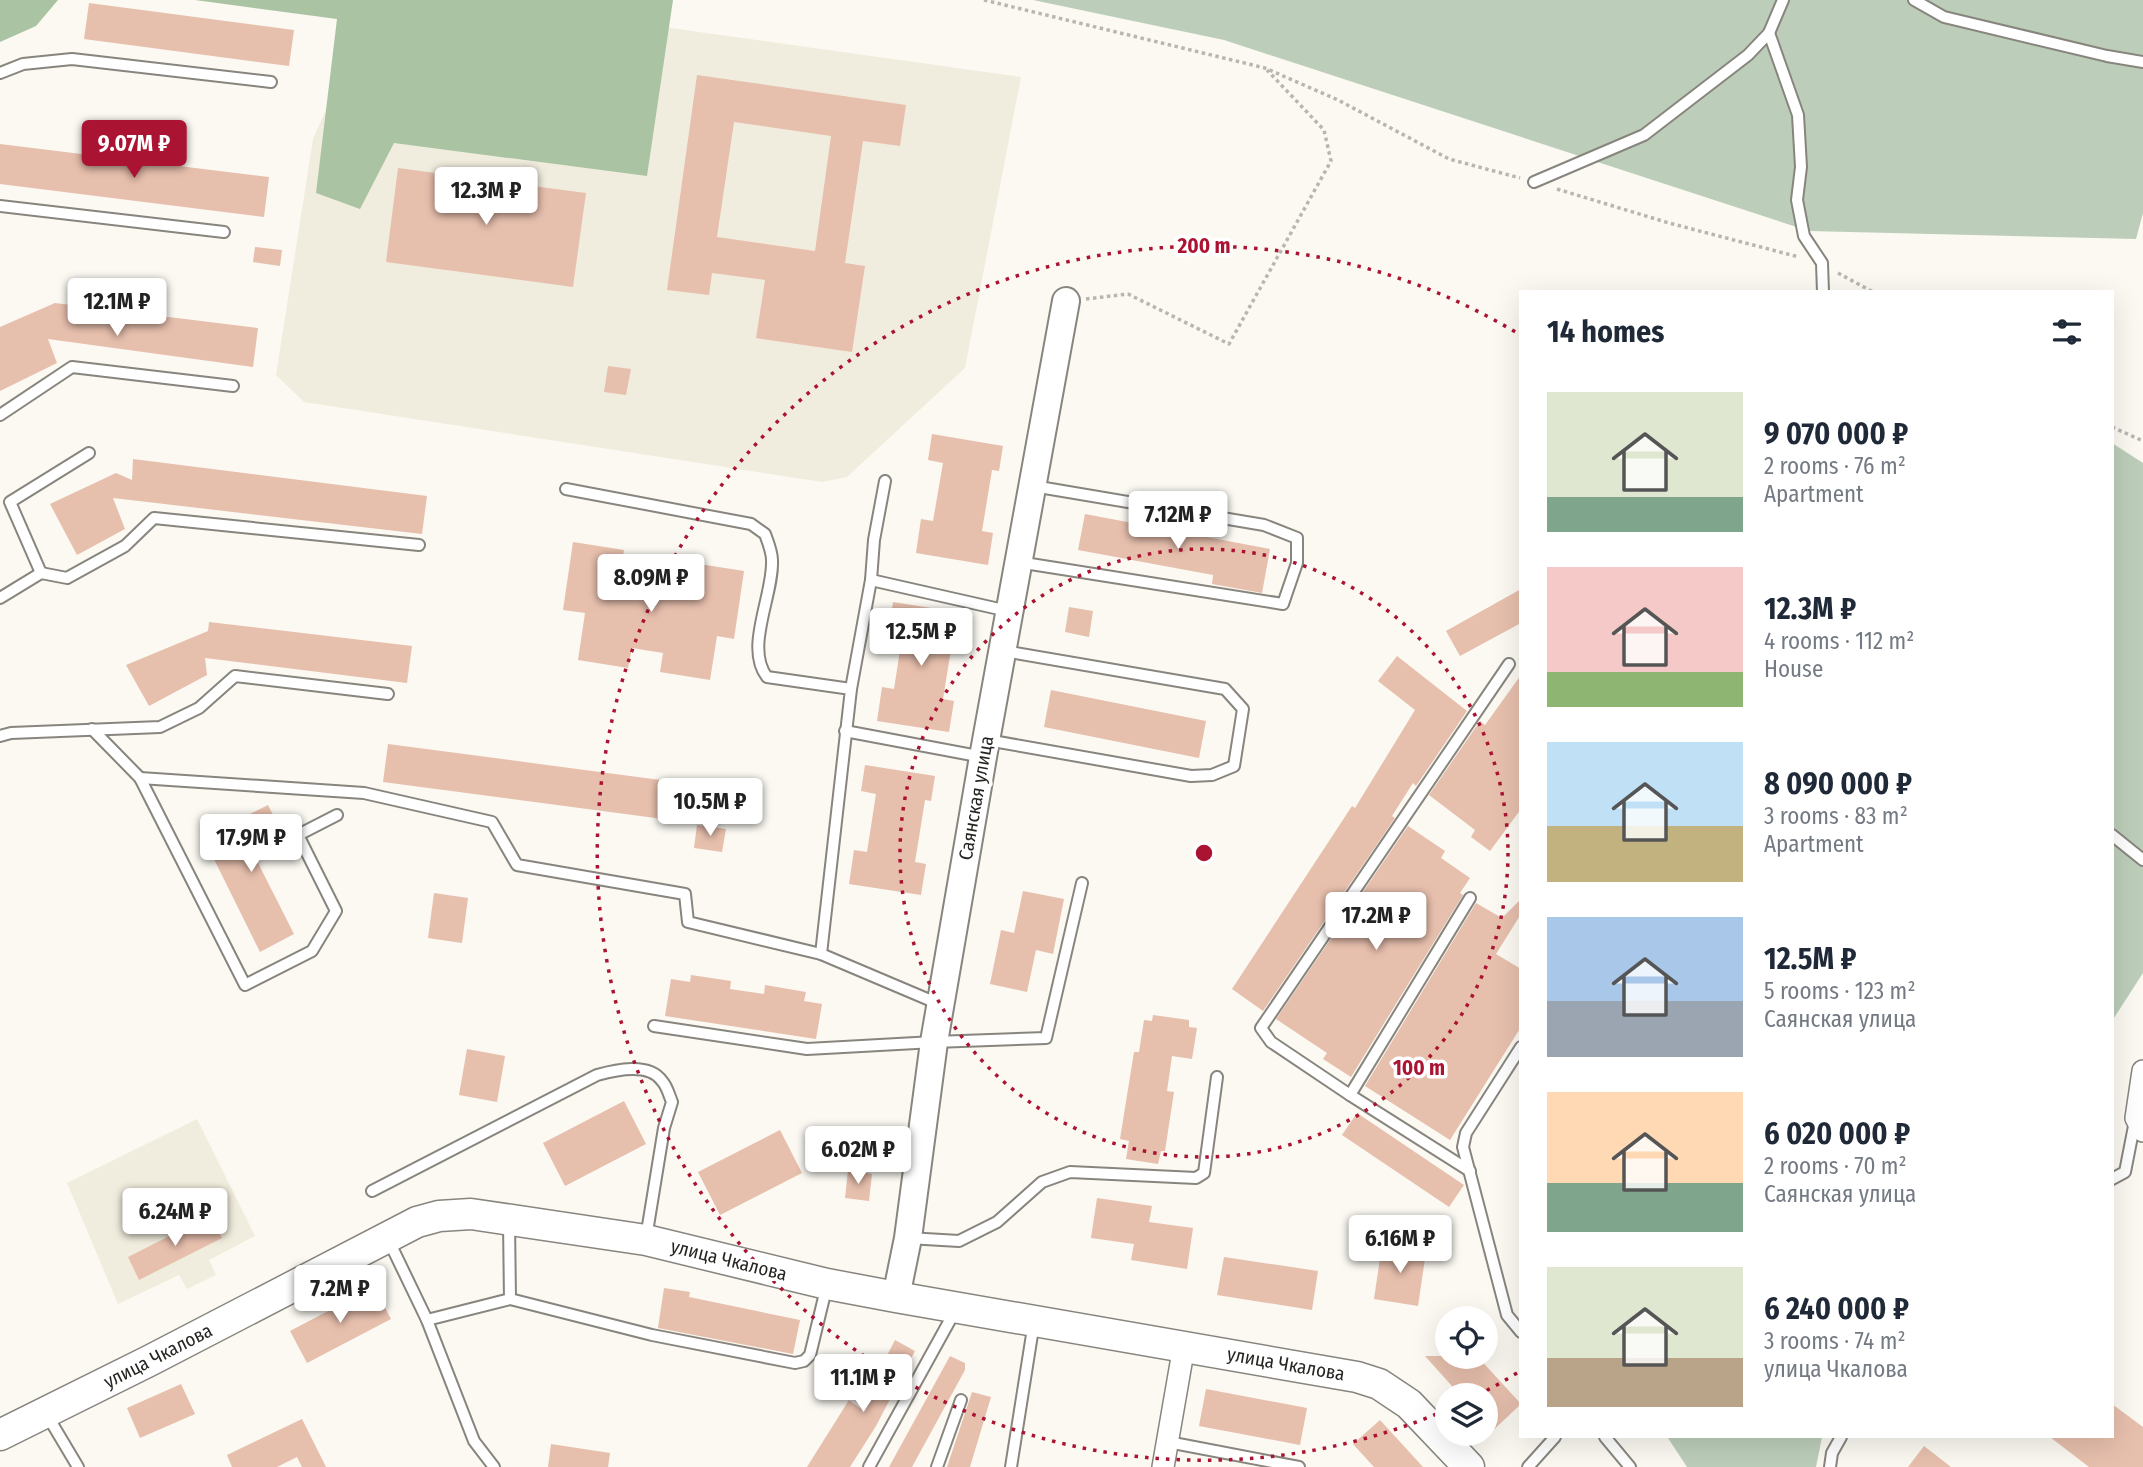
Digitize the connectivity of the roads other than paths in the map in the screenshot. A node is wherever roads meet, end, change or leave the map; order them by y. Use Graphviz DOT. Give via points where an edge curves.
graph roads {
  1 [pos="1783,0"];
  2 [pos="1914,0"];
  3 [pos="1769,33"];
  4 [pos="2143,62"];
  5 [pos="0,73"];
  6 [pos="271,82"];
  7 [pos="1534,182"];
  8 [pos="0,206"];
  9 [pos="224,232"];
  10 [pos="1823,290"];
  11 [pos="1066,301"];
  12 [pos="233,386"];
  13 [pos="0,415"];
  14 [pos="89,453"];
  15 [pos="886,481"];
  16 [pos="1033,486"];
  17 [pos="566,489"];
  18 [pos="419,545"];
  19 [pos="1016,561"];
  20 [pos="41,573"];
  21 [pos="871,580"];
  22 [pos="0,598"];
  23 [pos="1008,611"];
  24 [pos="1001,651"];
  25 [pos="1509,664"];
  26 [pos="850,690"];
  27 [pos="388,694"];
  28 [pos="92,729"];
  29 [pos="845,731"];
  30 [pos="0,736"];
  31 [pos="984,748"];
  32 [pos="140,778"];
  33 [pos="337,815"];
  34 [pos="2114,837"];
  35 [pos="2143,860"];
  36 [pos="1082,884"];
  37 [pos="1470,898"];
  38 [pos="821,954"];
  39 [pos="941,1005"];
  40 [pos="654,1026"];
  41 [pos="934,1042"];
  42 [pos="1519,1050"];
  43 [pos="2143,1071"];
  44 [pos="1217,1077"];
  45 [pos="1350,1095"];
  46 [pos="2139,1124"];
  47 [pos="1470,1171"];
  48 [pos="2114,1178"];
  49 [pos="372,1191"];
  50 [pos="509,1219"];
  51 [pos="387,1236"];
  52 [pos="908,1238"];
  53 [pos="646,1240"];
  54 [pos="827,1284"];
  55 [pos="896,1297"];
  56 [pos="510,1299"];
  57 [pos="957,1308"];
  58 [pos="427,1320"];
  59 [pos="1034,1322"];
  60 [pos="1519,1330"];
  61 [pos="1184,1346"];
  62 [pos="961,1400"];
  63 [pos="45,1412"];
  64 [pos="0,1435"];
  65 [pos="1554,1438"];
  66 [pos="1606,1438"];
  67 [pos="1840,1438"];
  68 [pos="1168,1443"];
  69 [pos="1264,1464"];
  70 [pos="78,1467"];
  71 [pos="494,1467"];
  72 [pos="869,1467"];
  73 [pos="937,1467"];
  74 [pos="1011,1467"];
  75 [pos="1163,1467"];
  76 [pos="1299,1467"];
  77 [pos="1469,1467"];
  78 [pos="1528,1467"];
  79 [pos="1630,1467"];
  80 [pos="1830,1467"];
  1 -- 3 [label="lane"];
  2 -- 4 [label="lane" via="1944,17"];
  3 -- 7 [label="lane" via="1748,55 1644,135"];
  3 -- 10 [label="lane" via="1798,115 1801,167 1797,200 1804,236 1822,263"];
  5 -- 6 [label="lane" via="23,64 72,59"];
  8 -- 9 [label="lane"];
  11 -- 16 [label="street, Саянская улица"];
  12 -- 13 [label="lane" via="72,367"];
  14 -- 20 [label="lane" via="10,502"];
  15 -- 21 [label="lane"];
  16 -- 19 [label="street, Саянская улица"];
  16 -- 19 [label="lane" via="1264,525 1297,538 1297,563 1283,604"];
  17 -- 26 [label="lane" via="751,524 765,534 772,560 758,648 767,677"];
  18 -- 20 [label="lane" via="154,517 125,546 67,578"];
  19 -- 23 [label="street, Саянская улица"];
  20 -- 22 [label="lane"];
  21 -- 23 [label="lane"];
  21 -- 26 [label="lane"];
  23 -- 24 [label="street, Саянская улица"];
  24 -- 31 [label="street, Саянская улица"];
  24 -- 31 [label="lane" via="1225,689 1243,709 1234,765 1212,775 1191,776"];
  25 -- 45 [label="lane" via="1261,1028 1270,1042"];
  26 -- 29 [label="lane"];
  27 -- 28 [label="lane" via="235,676 199,708 160,727"];
  28 -- 30 [label="lane"];
  28 -- 32 [label="lane"];
  29 -- 31 [label="lane"];
  29 -- 38 [label="lane"];
  31 -- 39 [label="street, Саянская улица"];
  32 -- 33 [label="lane" via="245,985 312,951 336,911 298,835"];
  32 -- 38 [label="lane" via="364,793 492,822 517,865 684,894 688,922"];
  34 -- 35 [label="lane"];
  36 -- 41 [label="lane" via="1046,1038"];
  37 -- 45 [label="lane"];
  38 -- 39 [label="lane"];
  39 -- 41 [label="street, Саянская улица"];
  40 -- 41 [label="lane" via="807,1049"];
  41 -- 52 [label="street, Саянская улица"];
  42 -- 47 [label="lane" via="1466,1133 1463,1147"];
  43 -- 46 [label="street"];
  44 -- 52 [label="lane" via="1204,1173 1196,1178 1070,1172 1042,1182 997,1222 960,1241"];
  45 -- 47 [label="lane"];
  46 -- 48 [label="lane" via="2125,1172"];
  47 -- 60 [label="lane" via="1507,1315"];
  49 -- 53 [label="lane" via="597,1075 619,1069 645,1070 662,1078 672,1102"];
  50 -- 51 [label="main road, улица Чкалова" via="439,1216"];
  50 -- 53 [label="main road, улица Чкалова"];
  50 -- 56 [label="lane"];
  51 -- 58 [label="lane"];
  51 -- 63 [label="main road, улица Чкалова"];
  52 -- 55 [label="street, Саянская улица"];
  53 -- 54 [label="main road, улица Чкалова"];
  54 -- 55 [label="main road, улица Чкалова"];
  54 -- 56 [label="lane" via="810,1355 795,1363 652,1335"];
  55 -- 57 [label="main road, улица Чкалова"];
  56 -- 58 [label="lane"];
  57 -- 59 [label="main road, улица Чкалова"];
  57 -- 72 [label="lane"];
  58 -- 71 [label="lane" via="474,1441"];
  59 -- 61 [label="main road, улица Чкалова"];
  59 -- 74 [label="lane"];
  61 -- 68 [label="street"];
  61 -- 77 [label="main road, улица Чкалова" via="1379,1384 1409,1404"];
  62 -- 73 [label="lane"];
  63 -- 64 [label="main road, улица Чкалова"];
  63 -- 70 [label="lane"];
  65 -- 78 [label="lane"];
  66 -- 79 [label="lane"];
  67 -- 80 [label="lane"];
  68 -- 69 [label="lane"];
  68 -- 75 [label="street"];
  69 -- 76 [label="lane"];
}
